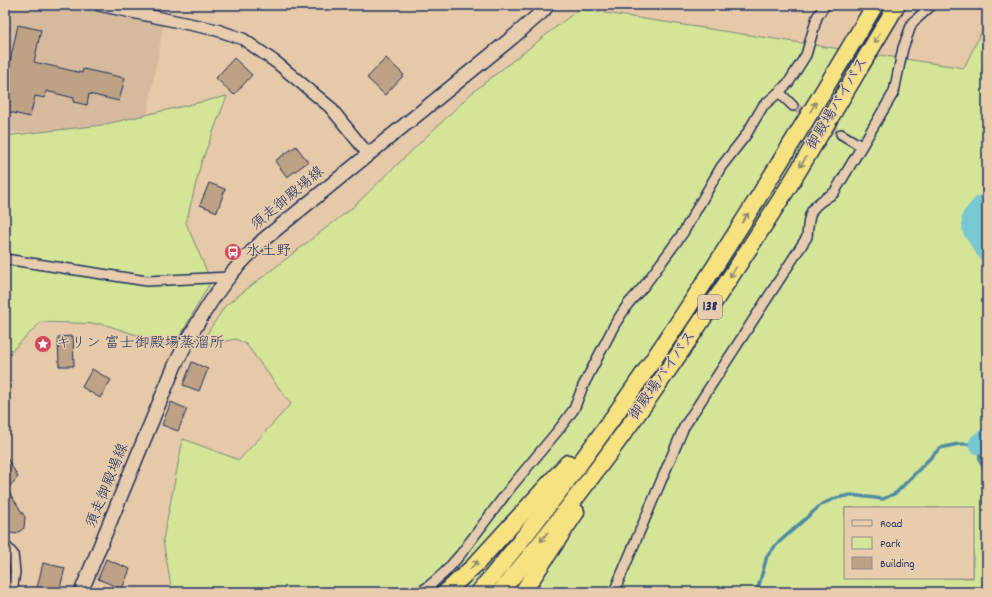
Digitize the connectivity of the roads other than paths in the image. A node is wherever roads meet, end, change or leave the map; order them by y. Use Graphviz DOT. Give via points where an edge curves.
graph roads {
  1 [pos="99,5"];
  2 [pos="548,5"];
  3 [pos="825,5"];
  4 [pos="875,5"];
  5 [pos="897,5"];
  6 [pos="932,5"];
  7 [pos="111,6"];
  8 [pos="779,92"];
  9 [pos="793,106"];
  10 [pos="841,134"];
  11 [pos="861,146"];
  12 [pos="368,154"];
  13 [pos="5,260"];
  14 [pos="230,276"];
  15 [pos="671,333"];
  16 [pos="662,377"];
  17 [pos="5,545"];
  18 [pos="12,592"];
  19 [pos="81,592"];
  20 [pos="420,592"];
  21 [pos="446,592"];
  22 [pos="479,592"];
  23 [pos="500,592"];
  24 [pos="523,592"];
  25 [pos="614,592"];
  1 -- 7 [label="street"];
  2 -- 12 [label="main road, 須走御殿場線" via="513,37"];
  3 -- 8 [label="street" via="817,17 806,55 789,82"];
  15 -- 4 [label="highway, 御殿場バイパス / 138, one-way" via="772,177"];
  5 -- 16 [label="highway, 御殿場バイパス / 138, one-way" via="789,185"];
  6 -- 11 [label="street" via="912,23 903,48 894,92"];
  7 -- 12 [label="street" via="217,30 243,39 277,63 330,107"];
  8 -- 9 [label="street"];
  8 -- 20 [label="street" via="763,106 746,135 721,168 683,234 628,304 615,324 574,408 560,428 460,555 445,572"];
  10 -- 11 [label="street"];
  11 -- 25 [label="street" via="834,193 818,202 809,215 807,237 684,427"];
  12 -- 14 [label="main road, 須走御殿場線" via="263,240"];
  13 -- 14 [label="street" via="147,282"];
  14 -- 19 [label="main road, 須走御殿場線" via="188,337"];
  21 -- 15 [label="highway, one-way" via="563,469"];
  15 -- 22 [label="highway, 御殿場バイパス / 138" via="565,482"];
  16 -- 23 [label="highway, 御殿場バイパス / 138, one-way" via="581,490"];
  16 -- 24 [label="highway"];
  17 -- 18 [label="street" via="14,554"];
}
